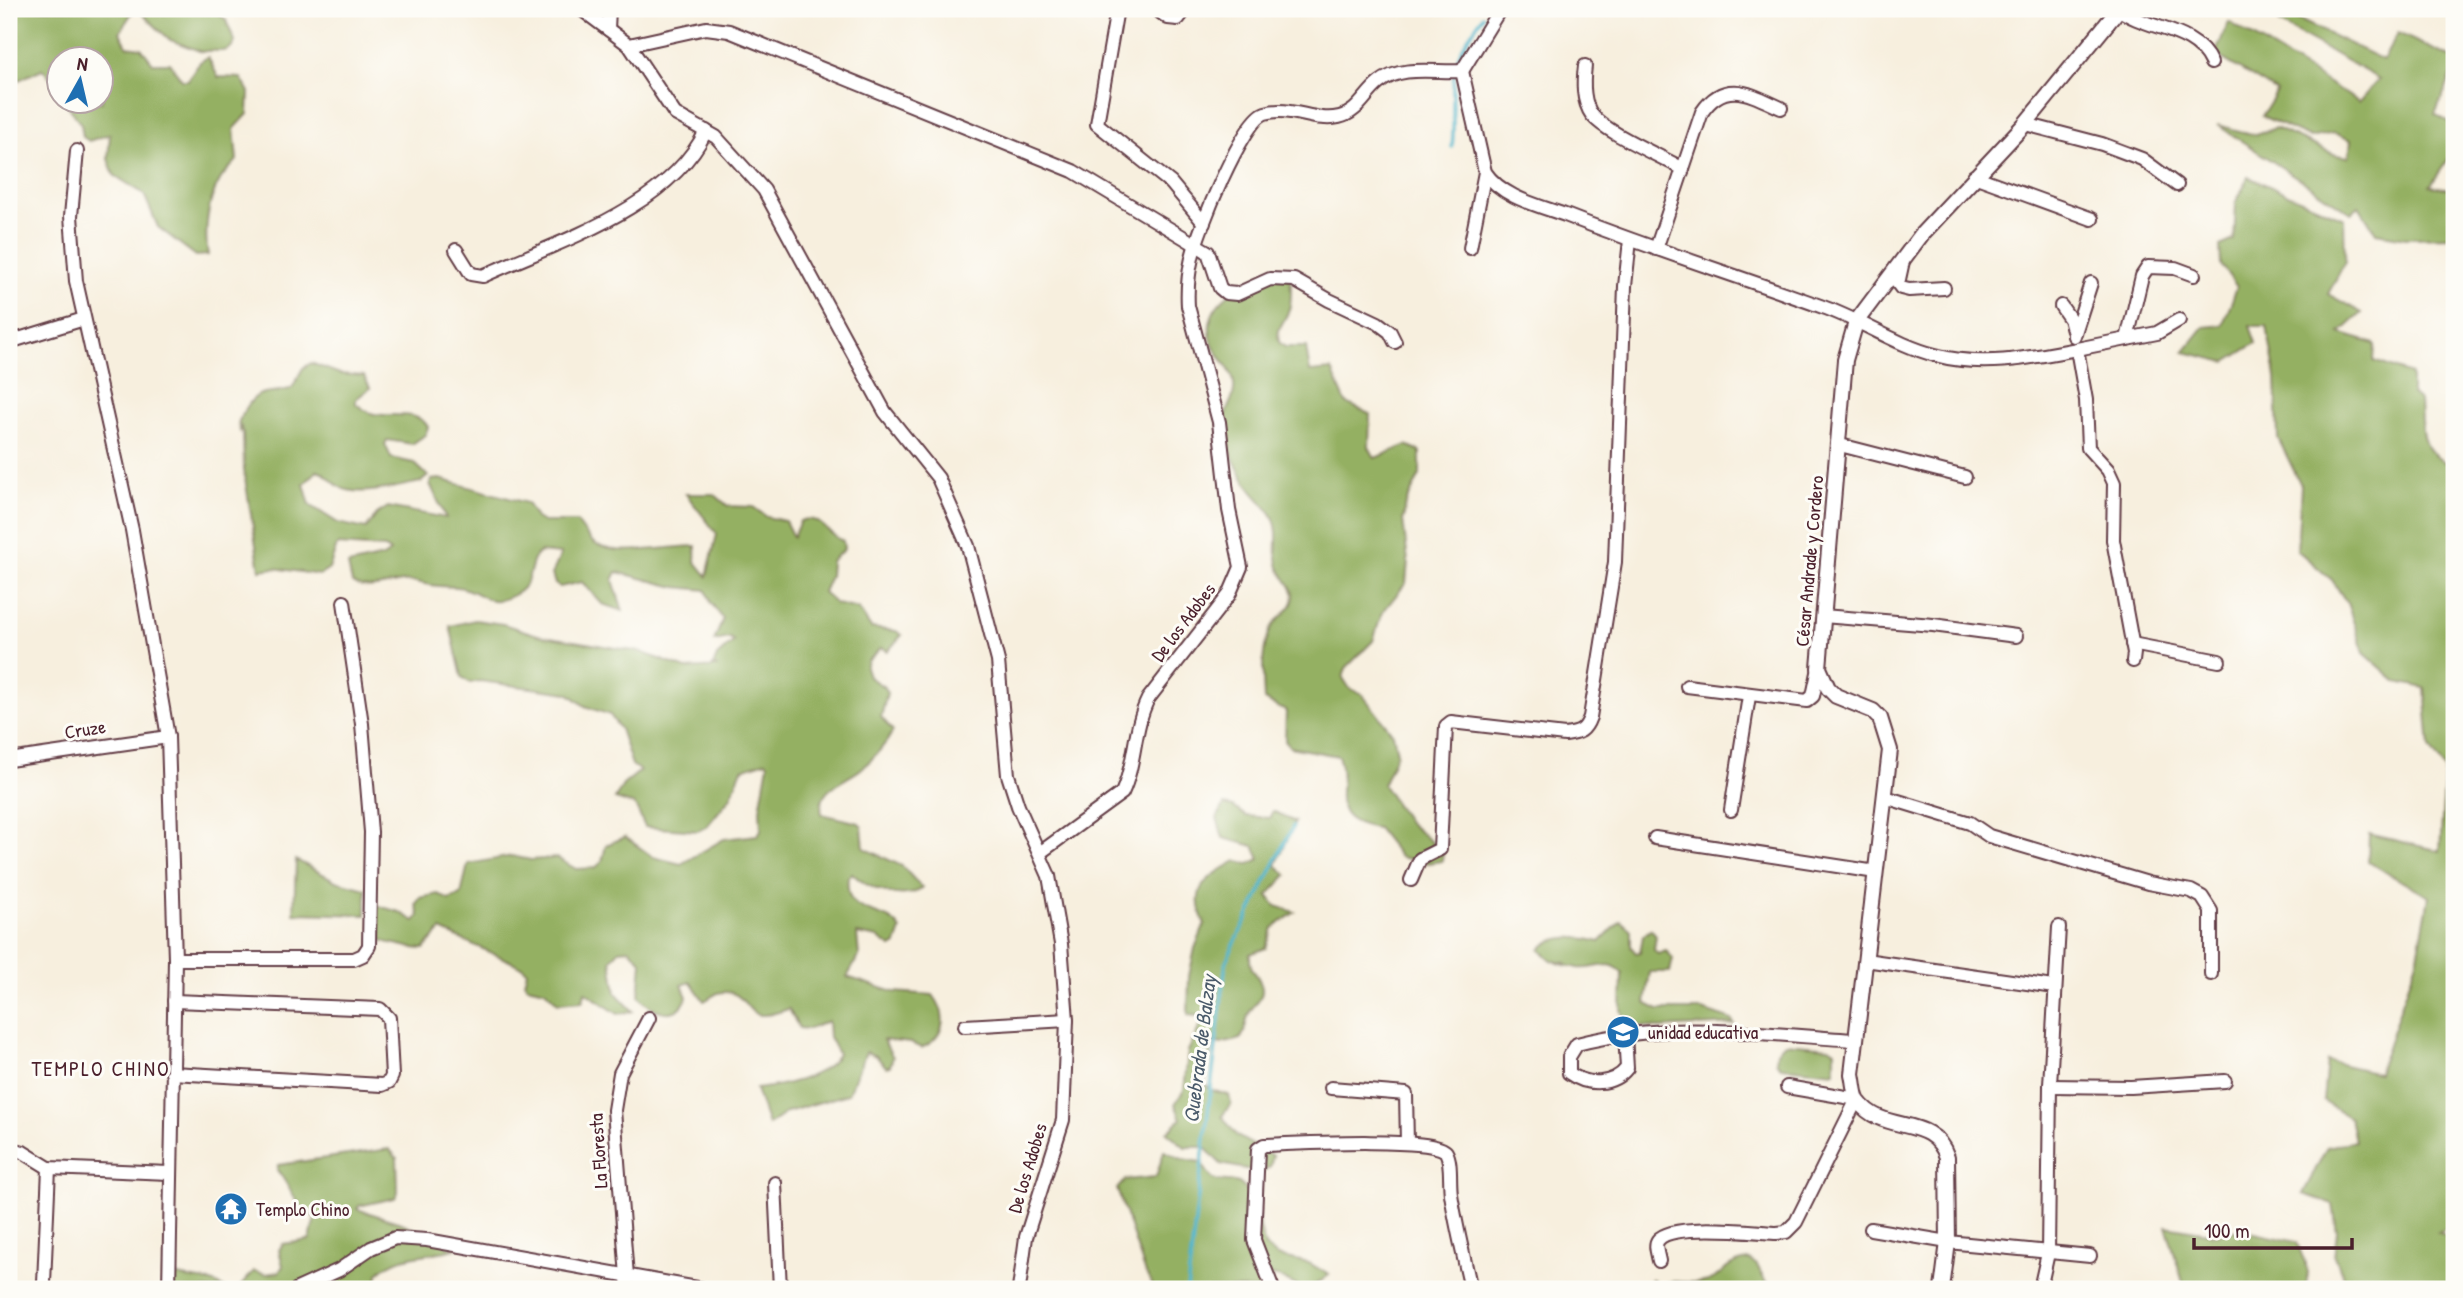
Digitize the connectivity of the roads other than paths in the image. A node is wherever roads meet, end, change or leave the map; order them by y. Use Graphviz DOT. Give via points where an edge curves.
graph roads {
  1 [pos="581,9"];
  2 [pos="609,9"];
  3 [pos="1117,9"];
  4 [pos="1156,9"];
  5 [pos="1186,9"];
  6 [pos="1500,9"];
  7 [pos="2119,9"];
  8 [pos="608,29"];
  9 [pos="629,45"];
  10 [pos="2211,63"];
  11 [pos="1585,66"];
  12 [pos="1454,71"];
  13 [pos="1781,107"];
  14 [pos="2025,124"];
  15 [pos="706,131"];
  16 [pos="77,151"];
  17 [pos="1683,169"];
  18 [pos="1485,172"];
  19 [pos="1975,176"];
  20 [pos="2177,184"];
  21 [pos="2092,219"];
  22 [pos="1204,223"];
  23 [pos="1630,240"];
  24 [pos="1196,245"];
  25 [pos="1470,248"];
  26 [pos="1656,249"];
  27 [pos="456,250"];
  28 [pos="1905,258"];
  29 [pos="2194,275"];
  30 [pos="2091,283"];
  31 [pos="1944,288"];
  32 [pos="2060,306"];
  33 [pos="84,318"];
  34 [pos="2179,320"];
  35 [pos="1856,321"];
  36 [pos="2127,339"];
  37 [pos="9,342"];
  38 [pos="1395,342"];
  39 [pos="2073,345"];
  40 [pos="1840,445"];
  41 [pos="1965,477"];
  42 [pos="344,602"];
  43 [pos="1824,616"];
  44 [pos="2016,636"];
  45 [pos="2132,644"];
  46 [pos="2133,661"];
  47 [pos="2218,661"];
  48 [pos="1819,668"];
  49 [pos="1687,686"];
  50 [pos="1749,696"];
  51 [pos="168,737"];
  52 [pos="9,760"];
  53 [pos="1885,797"];
  54 [pos="1731,810"];
  55 [pos="1655,838"];
  56 [pos="1041,852"];
  57 [pos="1876,872"];
  58 [pos="1411,880"];
  59 [pos="2059,927"];
  60 [pos="175,958"];
  61 [pos="1865,960"];
  62 [pos="2211,974"];
  63 [pos="2054,987"];
  64 [pos="174,1001"];
  65 [pos="649,1018"];
  66 [pos="1067,1020"];
  67 [pos="965,1027"];
  68 [pos="1625,1034"];
  69 [pos="1855,1040"];
  70 [pos="172,1073"];
  71 [pos="2225,1081"];
  72 [pos="2050,1086"];
  73 [pos="1787,1087"];
  74 [pos="1331,1088"];
  75 [pos="1857,1100"];
  76 [pos="1408,1143"];
  77 [pos="9,1148"];
  78 [pos="49,1168"];
  79 [pos="169,1172"];
  80 [pos="775,1183"];
  81 [pos="1871,1229"];
  82 [pos="1948,1242"];
  83 [pos="2048,1253"];
  84 [pos="2090,1256"];
  85 [pos="1659,1261"];
  86 [pos="627,1275"];
  87 [pos="40,1289"];
  88 [pos="169,1289"];
  89 [pos="297,1289"];
  90 [pos="628,1289"];
  91 [pos="703,1289"];
  92 [pos="779,1289"];
  93 [pos="1019,1289"];
  94 [pos="1273,1289"];
  95 [pos="1471,1289"];
  96 [pos="1942,1289"];
  97 [pos="2040,1289"];
  1 -- 8 [label="street"];
  2 -- 8 [label="street"];
  3 -- 22 [label="street" via="1097,124 1171,183"];
  4 -- 5 [label="street" via="1178,19"];
  6 -- 12 [label="street"];
  7 -- 10 [label="street" via="2134,20 2198,42"];
  7 -- 14 [label="street, César Andrade y Cordero"];
  8 -- 9 [label="street"];
  9 -- 15 [label="street" via="675,114"];
  9 -- 24 [label="street" via="706,28 729,31 1073,171"];
  11 -- 17 [label="street" via="1584,97 1592,114"];
  12 -- 18 [label="street"];
  12 -- 22 [label="street, De los Adobes" via="1390,76 1358,107 1340,117 1263,113 1244,134"];
  13 -- 17 [label="street" via="1741,91 1728,91 1709,102"];
  14 -- 19 [label="street, César Andrade y Cordero"];
  14 -- 20 [label="street" via="2142,159"];
  15 -- 27 [label="street" via="688,159 660,186 596,224 483,276 471,274"];
  15 -- 56 [label="street" via="764,190 885,412 938,478 968,546 998,661 1008,775"];
  16 -- 33 [label="street" via="71,216"];
  17 -- 26 [label="street"];
  18 -- 23 [label="street" via="1510,193"];
  18 -- 25 [label="street"];
  19 -- 21 [label="street"];
  19 -- 28 [label="street, César Andrade y Cordero"];
  22 -- 24 [label="street, De los Adobes"];
  23 -- 26 [label="street"];
  23 -- 58 [label="street" via="1615,562 1587,727 1565,735 1451,722 1446,726 1440,849 1420,859"];
  24 -- 38 [label="street" via="1208,252 1220,289 1226,293 1237,294 1270,279 1294,280 1378,323"];
  24 -- 56 [label="street, De los Adobes" via="1187,286 1188,306 1219,422 1241,567 1229,595 1148,699 1139,718 1122,793"];
  26 -- 35 [label="street"];
  28 -- 31 [label="street" via="1898,284 1901,288"];
  28 -- 35 [label="street, César Andrade y Cordero"];
  29 -- 36 [label="street" via="2175,268 2148,267"];
  30 -- 39 [label="street"];
  32 -- 39 [label="street" via="2070,320"];
  33 -- 37 [label="street"];
  33 -- 51 [label="street" via="132,530"];
  34 -- 36 [label="street" via="2157,333"];
  35 -- 39 [label="street" via="1934,355 1971,362 2010,361"];
  35 -- 40 [label="street, César Andrade y Cordero" via="1845,360"];
  36 -- 39 [label="street"];
  39 -- 45 [label="street" via="2086,400 2088,448 2114,483 2113,540"];
  40 -- 41 [label="street"];
  40 -- 43 [label="street, César Andrade y Cordero"];
  42 -- 60 [label="street" via="372,832 369,946 354,959"];
  43 -- 44 [label="street"];
  43 -- 48 [label="street, César Andrade y Cordero"];
  45 -- 46 [label="street"];
  45 -- 47 [label="street"];
  48 -- 50 [label="street" via="1813,696 1807,701"];
  48 -- 53 [label="street, César Andrade y Cordero" via="1836,696 1873,711 1884,725 1890,750"];
  49 -- 50 [label="street"];
  50 -- 54 [label="street"];
  51 -- 52 [label="street, Cruze"];
  51 -- 60 [label="street"];
  53 -- 57 [label="street, César Andrade y Cordero"];
  53 -- 62 [label="street" via="1970,823 1989,836 2190,891 2211,911"];
  55 -- 57 [label="street"];
  56 -- 66 [label="street, De los Adobes" via="1061,944"];
  57 -- 61 [label="street, César Andrade y Cordero"];
  59 -- 63 [label="street"];
  60 -- 64 [label="street"];
  61 -- 63 [label="street"];
  61 -- 69 [label="street, César Andrade y Cordero"];
  63 -- 72 [label="street"];
  64 -- 70 [label="street"];
  64 -- 70 [label="street" via="380,1009 389,1018 391,1076 382,1085"];
  65 -- 86 [label="street, La Floresta" via="620,1073 614,1110"];
  66 -- 67 [label="street"];
  66 -- 93 [label="street, De los Adobes" via="1063,1120 1026,1237"];
  68 -- 68 [label="street" via="1577,1044 1569,1057 1569,1073 1586,1082 1622,1074 1627,1068"];
  68 -- 69 [label="street" via="1698,1029"];
  69 -- 75 [label="street, César Andrade y Cordero" via="1852,1074"];
  70 -- 79 [label="street"];
  71 -- 72 [label="street"];
  72 -- 83 [label="street"];
  73 -- 75 [label="street"];
  74 -- 76 [label="street" via="1406,1094"];
  75 -- 82 [label="street" via="1876,1118 1939,1138 1947,1157"];
  75 -- 85 [label="street" via="1816,1185 1786,1232 1700,1229 1668,1234 1658,1240"];
  76 -- 94 [label="street" via="1264,1145 1258,1149 1254,1240"];
  76 -- 95 [label="street" via="1442,1148 1447,1153 1450,1192"];
  77 -- 78 [label="street"];
  78 -- 79 [label="street"];
  78 -- 87 [label="street" via="44,1283"];
  79 -- 88 [label="street"];
  80 -- 92 [label="street"];
  81 -- 82 [label="street"];
  82 -- 83 [label="street"];
  82 -- 96 [label="street"];
  83 -- 84 [label="street"];
  83 -- 97 [label="street"];
  86 -- 89 [label="street" via="395,1238"];
  86 -- 90 [label="street, La Floresta"];
  86 -- 91 [label="street"];
}
